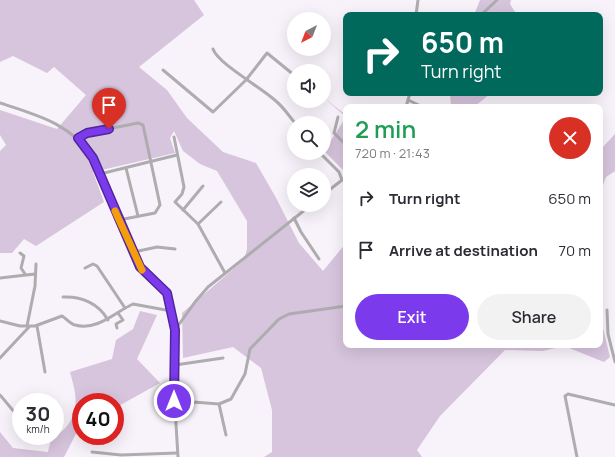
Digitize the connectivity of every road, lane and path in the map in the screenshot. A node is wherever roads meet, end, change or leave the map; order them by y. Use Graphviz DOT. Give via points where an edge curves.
graph roads {
  1 [pos="418,0"];
  2 [pos="497,0"];
  3 [pos="416,12"];
  4 [pos="484,12"];
  5 [pos="213,49"];
  6 [pos="287,69"];
  7 [pos="164,70"];
  8 [pos="246,80"];
  9 [pos="409,96"];
  10 [pos="408,100"];
  11 [pos="0,103"];
  12 [pos="407,104"];
  13 [pos="417,104"];
  14 [pos="289,116"];
  15 [pos="338,117"];
  16 [pos="174,137"];
  17 [pos="78,138"];
  18 [pos="343,142"];
  19 [pos="177,155"];
  20 [pos="327,160"];
  21 [pos="149,161"];
  22 [pos="126,168"];
  23 [pos="100,174"];
  24 [pos="342,180"];
  25 [pos="203,186"];
  26 [pos="331,189"];
  27 [pos="221,202"];
  28 [pos="184,210"];
  29 [pos="302,212"];
  30 [pos="138,216"];
  31 [pos="294,218"];
  32 [pos="119,220"];
  33 [pos="198,224"];
  34 [pos="175,249"];
  35 [pos="134,252"];
  36 [pos="20,253"];
  37 [pos="319,259"];
  38 [pos="36,264"];
  39 [pos="85,268"];
  40 [pos="25,274"];
  41 [pos="35,274"];
  42 [pos="225,274"];
  43 [pos="0,278"];
  44 [pos="63,297"];
  45 [pos="343,306"];
  46 [pos="124,308"];
  47 [pos="607,310"];
  48 [pos="171,311"];
  49 [pos="118,313"];
  50 [pos="108,320"];
  51 [pos="0,321"];
  52 [pos="28,326"];
  53 [pos="37,326"];
  54 [pos="117,328"];
  55 [pos="175,330"];
  56 [pos="0,358"];
  57 [pos="223,358"];
  58 [pos="615,362"];
  59 [pos="175,365"];
  60 [pos="45,372"];
  61 [pos="0,395"];
  62 [pos="219,404"];
  63 [pos="615,405"];
  64 [pos="175,408"];
  65 [pos="12,409"];
  66 [pos="226,435"];
  67 [pos="92,452"];
  68 [pos="178,453"];
  69 [pos="178,457"];
  70 [pos="577,457"];
  1 -- 3 [label="street"];
  2 -- 4 [label="street"];
  5 -- 8 [label="street" via="216,55"];
  6 -- 8 [label="street" via="267,53"];
  7 -- 8 [label="street" via="213,112"];
  8 -- 14 [label="street" via="277,101"];
  9 -- 10 [label="street"];
  10 -- 12 [label="street"];
  10 -- 13 [label="street"];
  11 -- 17 [label="street" via="46,119"];
  15 -- 18 [label="street" via="334,133"];
  16 -- 19 [label="street"];
  17 -- 21 [label="street" via="87,133 138,123 142,125"];
  17 -- 23 [label="street" via="93,158"];
  19 -- 21 [label="street"];
  19 -- 28 [label="street" via="184,191 175,202"];
  20 -- 24 [label="street" via="339,172"];
  21 -- 22 [label="street"];
  21 -- 30 [label="street" via="160,205 155,213"];
  22 -- 23 [label="street"];
  22 -- 30 [label="street"];
  23 -- 32 [label="street"];
  24 -- 26 [label="street"];
  25 -- 28 [label="street"];
  27 -- 33 [label="street"];
  28 -- 33 [label="street"];
  29 -- 31 [label="street"];
  30 -- 32 [label="street"];
  31 -- 37 [label="street"];
  31 -- 42 [label="street"];
  32 -- 35 [label="street"];
  33 -- 42 [label="street"];
  34 -- 35 [label="street" via="157,247"];
  35 -- 48 [label="street" via="142,270 167,293"];
  36 -- 40 [label="street" via="24,256 21,268"];
  38 -- 41 [label="street"];
  39 -- 46 [label="street" via="96,265"];
  40 -- 41 [label="street"];
  40 -- 43 [label="street"];
  41 -- 52 [label="street"];
  42 -- 55 [label="street" via="201,295"];
  44 -- 50 [label="street" via="72,297 92,304 101,309"];
  45 -- 62 [label="street" via="289,314 279,319 250,349 245,374 235,396"];
  46 -- 48 [label="street" via="136,304"];
  46 -- 49 [label="street"];
  47 -- 58 [label="street" via="608,334"];
  48 -- 55 [label="street"];
  49 -- 50 [label="street"];
  49 -- 54 [label="street" via="122,320 116,324"];
  50 -- 53 [label="street" via="82,326 59,317"];
  51 -- 52 [label="street"];
  52 -- 53 [label="street"];
  52 -- 56 [label="street"];
  53 -- 60 [label="street"];
  55 -- 59 [label="street"];
  57 -- 59 [label="street"];
  59 -- 64 [label="street"];
  61 -- 65 [label="street"];
  62 -- 64 [label="street" via="199,402"];
  62 -- 66 [label="street"];
  63 -- 70 [label="street" via="568,394 565,396"];
  64 -- 68 [label="street"];
  67 -- 68 [label="street" via="121,455"];
  68 -- 69 [label="street"];
}
